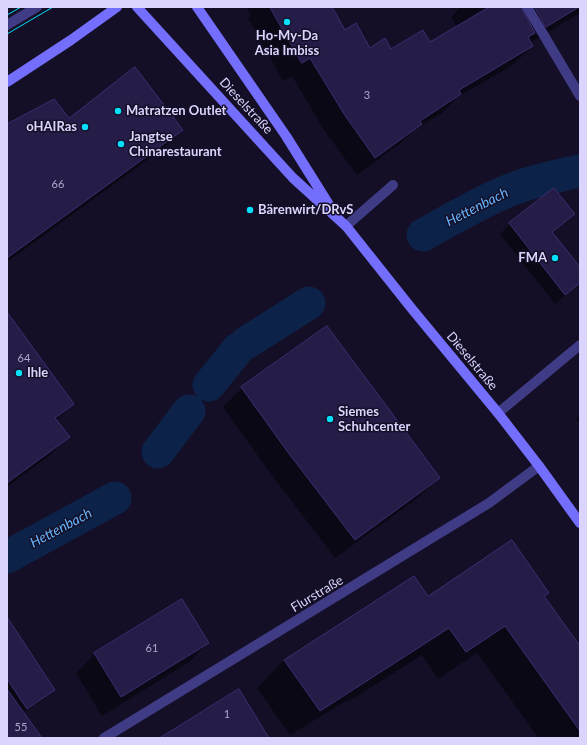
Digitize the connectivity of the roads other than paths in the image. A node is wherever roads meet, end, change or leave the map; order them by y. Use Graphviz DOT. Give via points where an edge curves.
graph roads {
  1 [pos="37,7"];
  2 [pos="117,7"];
  3 [pos="137,7"];
  4 [pos="197,7"];
  5 [pos="526,7"];
  6 [pos="7,25"];
  7 [pos="7,82"];
  8 [pos="580,96"];
  9 [pos="393,185"];
  10 [pos="342,223"];
  11 [pos="580,345"];
  12 [pos="498,414"];
  13 [pos="539,466"];
  14 [pos="580,523"];
  15 [pos="111,736"];
  1 -- 6 [label="street"];
  2 -- 7 [label="main road"];
  3 -- 10 [label="main road, Dieselstraße" via="293,178"];
  4 -- 10 [label="main road, Dieselstraße"];
  5 -- 8 [label="street"];
  9 -- 10 [label="street"];
  10 -- 12 [label="main road, Dieselstraße"];
  11 -- 12 [label="street"];
  12 -- 13 [label="main road, Dieselstraße"];
  13 -- 14 [label="main road, Dieselstraße"];
  13 -- 15 [label="street, Flurstraße" via="489,503"];
}
